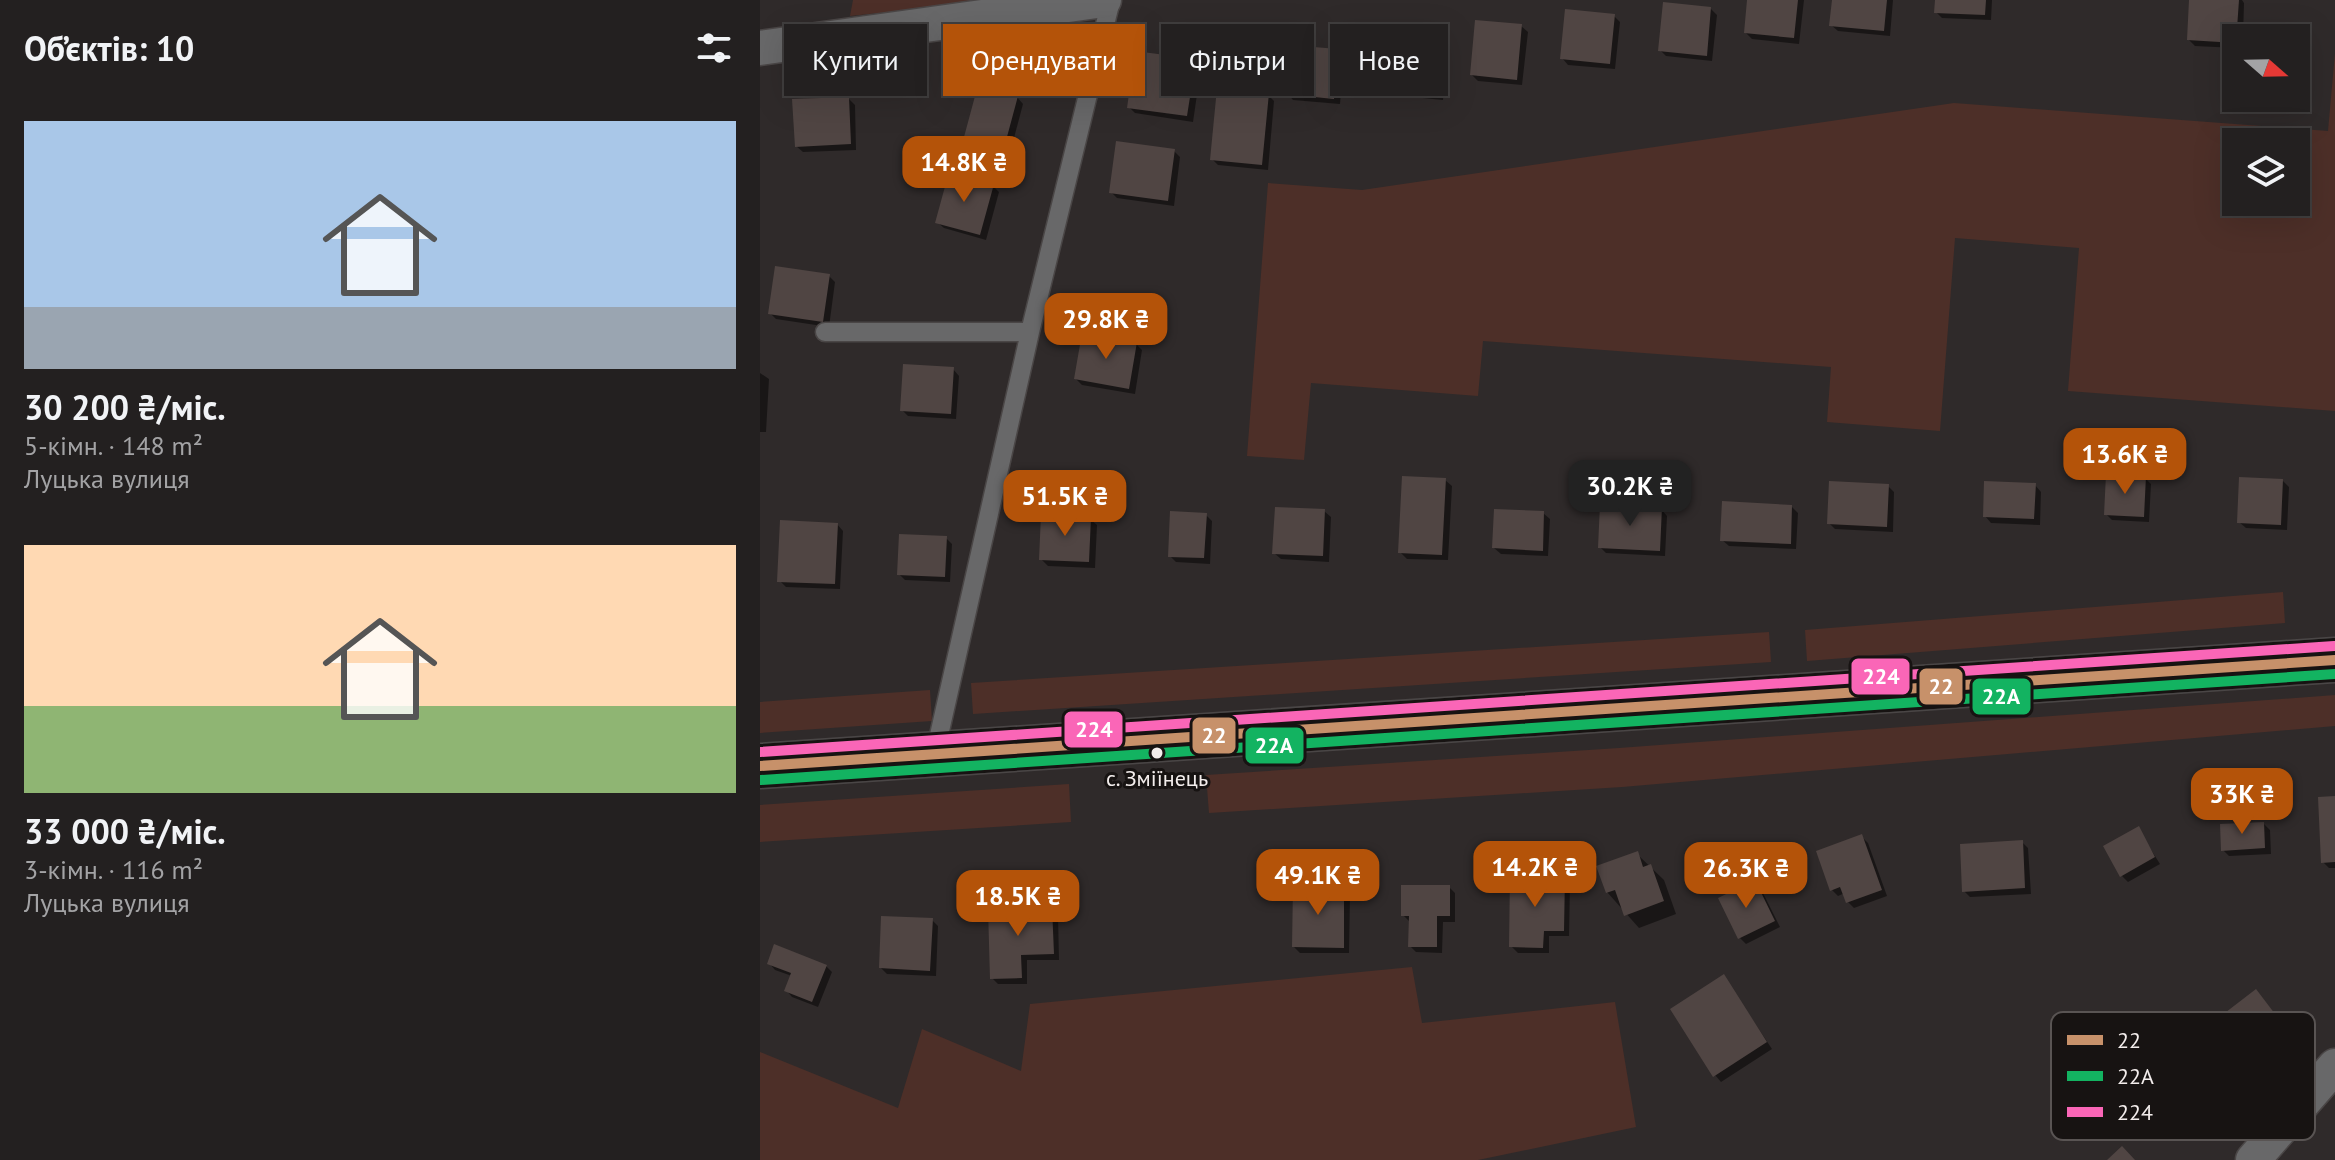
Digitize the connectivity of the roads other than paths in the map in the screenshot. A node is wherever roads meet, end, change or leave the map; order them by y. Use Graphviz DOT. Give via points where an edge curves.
graph roads {
  1 [pos="1104,0"];
  2 [pos="1111,0"];
  3 [pos="760,48"];
  4 [pos="825,332"];
  5 [pos="1030,332"];
  6 [pos="2335,660"];
  7 [pos="935,754"];
  8 [pos="760,766"];
  9 [pos="2335,1066"];
  10 [pos="2315,1089"];
  11 [pos="2270,1140"];
  12 [pos="2253,1160"];
  1 -- 3 [label="street"];
  2 -- 5 [label="lane"];
  4 -- 5 [label="lane"];
  5 -- 7 [label="lane"];
  6 -- 7 [label="main road"];
  7 -- 8 [label="main road"];
  9 -- 10 [label="street"];
  11 -- 12 [label="street"];
}
